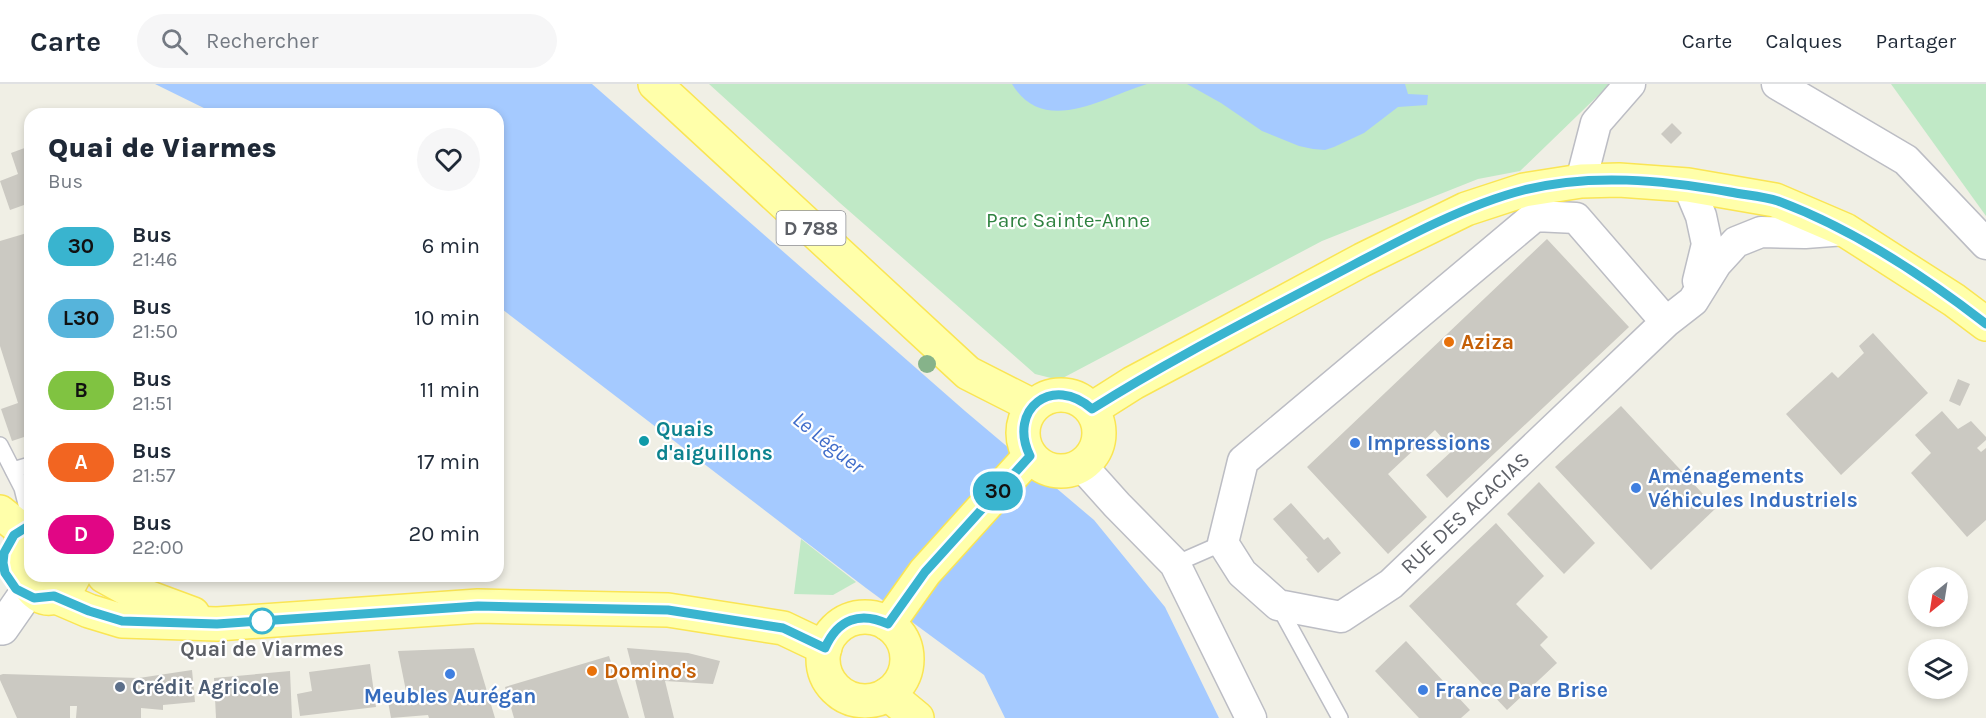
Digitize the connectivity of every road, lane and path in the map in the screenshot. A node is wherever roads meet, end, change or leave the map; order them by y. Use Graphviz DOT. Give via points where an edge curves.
graph roads {
  1 [pos="655,84"];
  2 [pos="1630,84"];
  3 [pos="1777,84"];
  4 [pos="1581,181"];
  5 [pos="1688,185"];
  6 [pos="1845,230"];
  7 [pos="1986,244"];
  8 [pos="1693,301"];
  9 [pos="1666,322"];
  10 [pos="1986,324"];
  11 [pos="1033,406"];
  12 [pos="1092,409"];
  13 [pos="0,445"];
  14 [pos="1028,459"];
  15 [pos="1082,466"];
  16 [pos="24,467"];
  17 [pos="13,470"];
  18 [pos="20,522"];
  19 [pos="1223,543"];
  20 [pos="2,561"];
  21 [pos="1175,564"];
  22 [pos="115,582"];
  23 [pos="51,589"];
  24 [pos="1278,605"];
  25 [pos="892,620"];
  26 [pos="217,624"];
  27 [pos="1,629"];
  28 [pos="825,648"];
  29 [pos="888,694"];
  30 [pos="917,718"];
  31 [pos="1251,718"];
  32 [pos="1340,718"];
  1 -- 11 [label="main road, D 788" via="968,373"];
  2 -- 4 [label="street" via="1596,123"];
  3 -- 7 [label="street" via="1906,160"];
  4 -- 5 [label="main road"];
  4 -- 12 [label="main road" via="1524,190 1466,209 1362,260"];
  5 -- 6 [label="main road" via="1775,200"];
  5 -- 8 [label="street" via="1707,244"];
  6 -- 8 [label="street" via="1761,232 1736,242 1716,264"];
  6 -- 10 [label="main road"];
  8 -- 9 [label="street, RUE DES ACACIAS"];
  9 -- 19 [label="street" via="1576,218 1535,216 1243,461"];
  9 -- 24 [label="street, RUE DES ACACIAS" via="1391,584 1341,617"];
  11 -- 12 [label="main road" via="1056,394 1082,400"];
  11 -- 14 [label="main road" via="1023,431"];
  12 -- 15 [label="main road" via="1098,419 1098,445"];
  13 -- 17 [label="lane"];
  14 -- 15 [label="main road" via="1053,470"];
  14 -- 25 [label="main road" via="925,572"];
  15 -- 21 [label="street"];
  16 -- 17 [label="lane"];
  17 -- 18 [label="lane" via="22,488"];
  18 -- 20 [label="main road"];
  19 -- 21 [label="lane"];
  19 -- 24 [label="street" via="1242,573"];
  20 -- 23 [label="main road" via="16,589"];
  21 -- 31 [label="street"];
  22 -- 26 [label="main road"];
  23 -- 26 [label="main road" via="89,611 122,621"];
  23 -- 27 [label="main road"];
  24 -- 32 [label="lane"];
  25 -- 28 [label="main road" via="850,620 830,636"];
  25 -- 29 [label="main road" via="907,654 907,665 904,677"];
  26 -- 28 [label="main road" via="478,606 668,610 783,628"];
  28 -- 29 [label="main road" via="827,676 846,697 875,700"];
  29 -- 30 [label="main road"];
}
